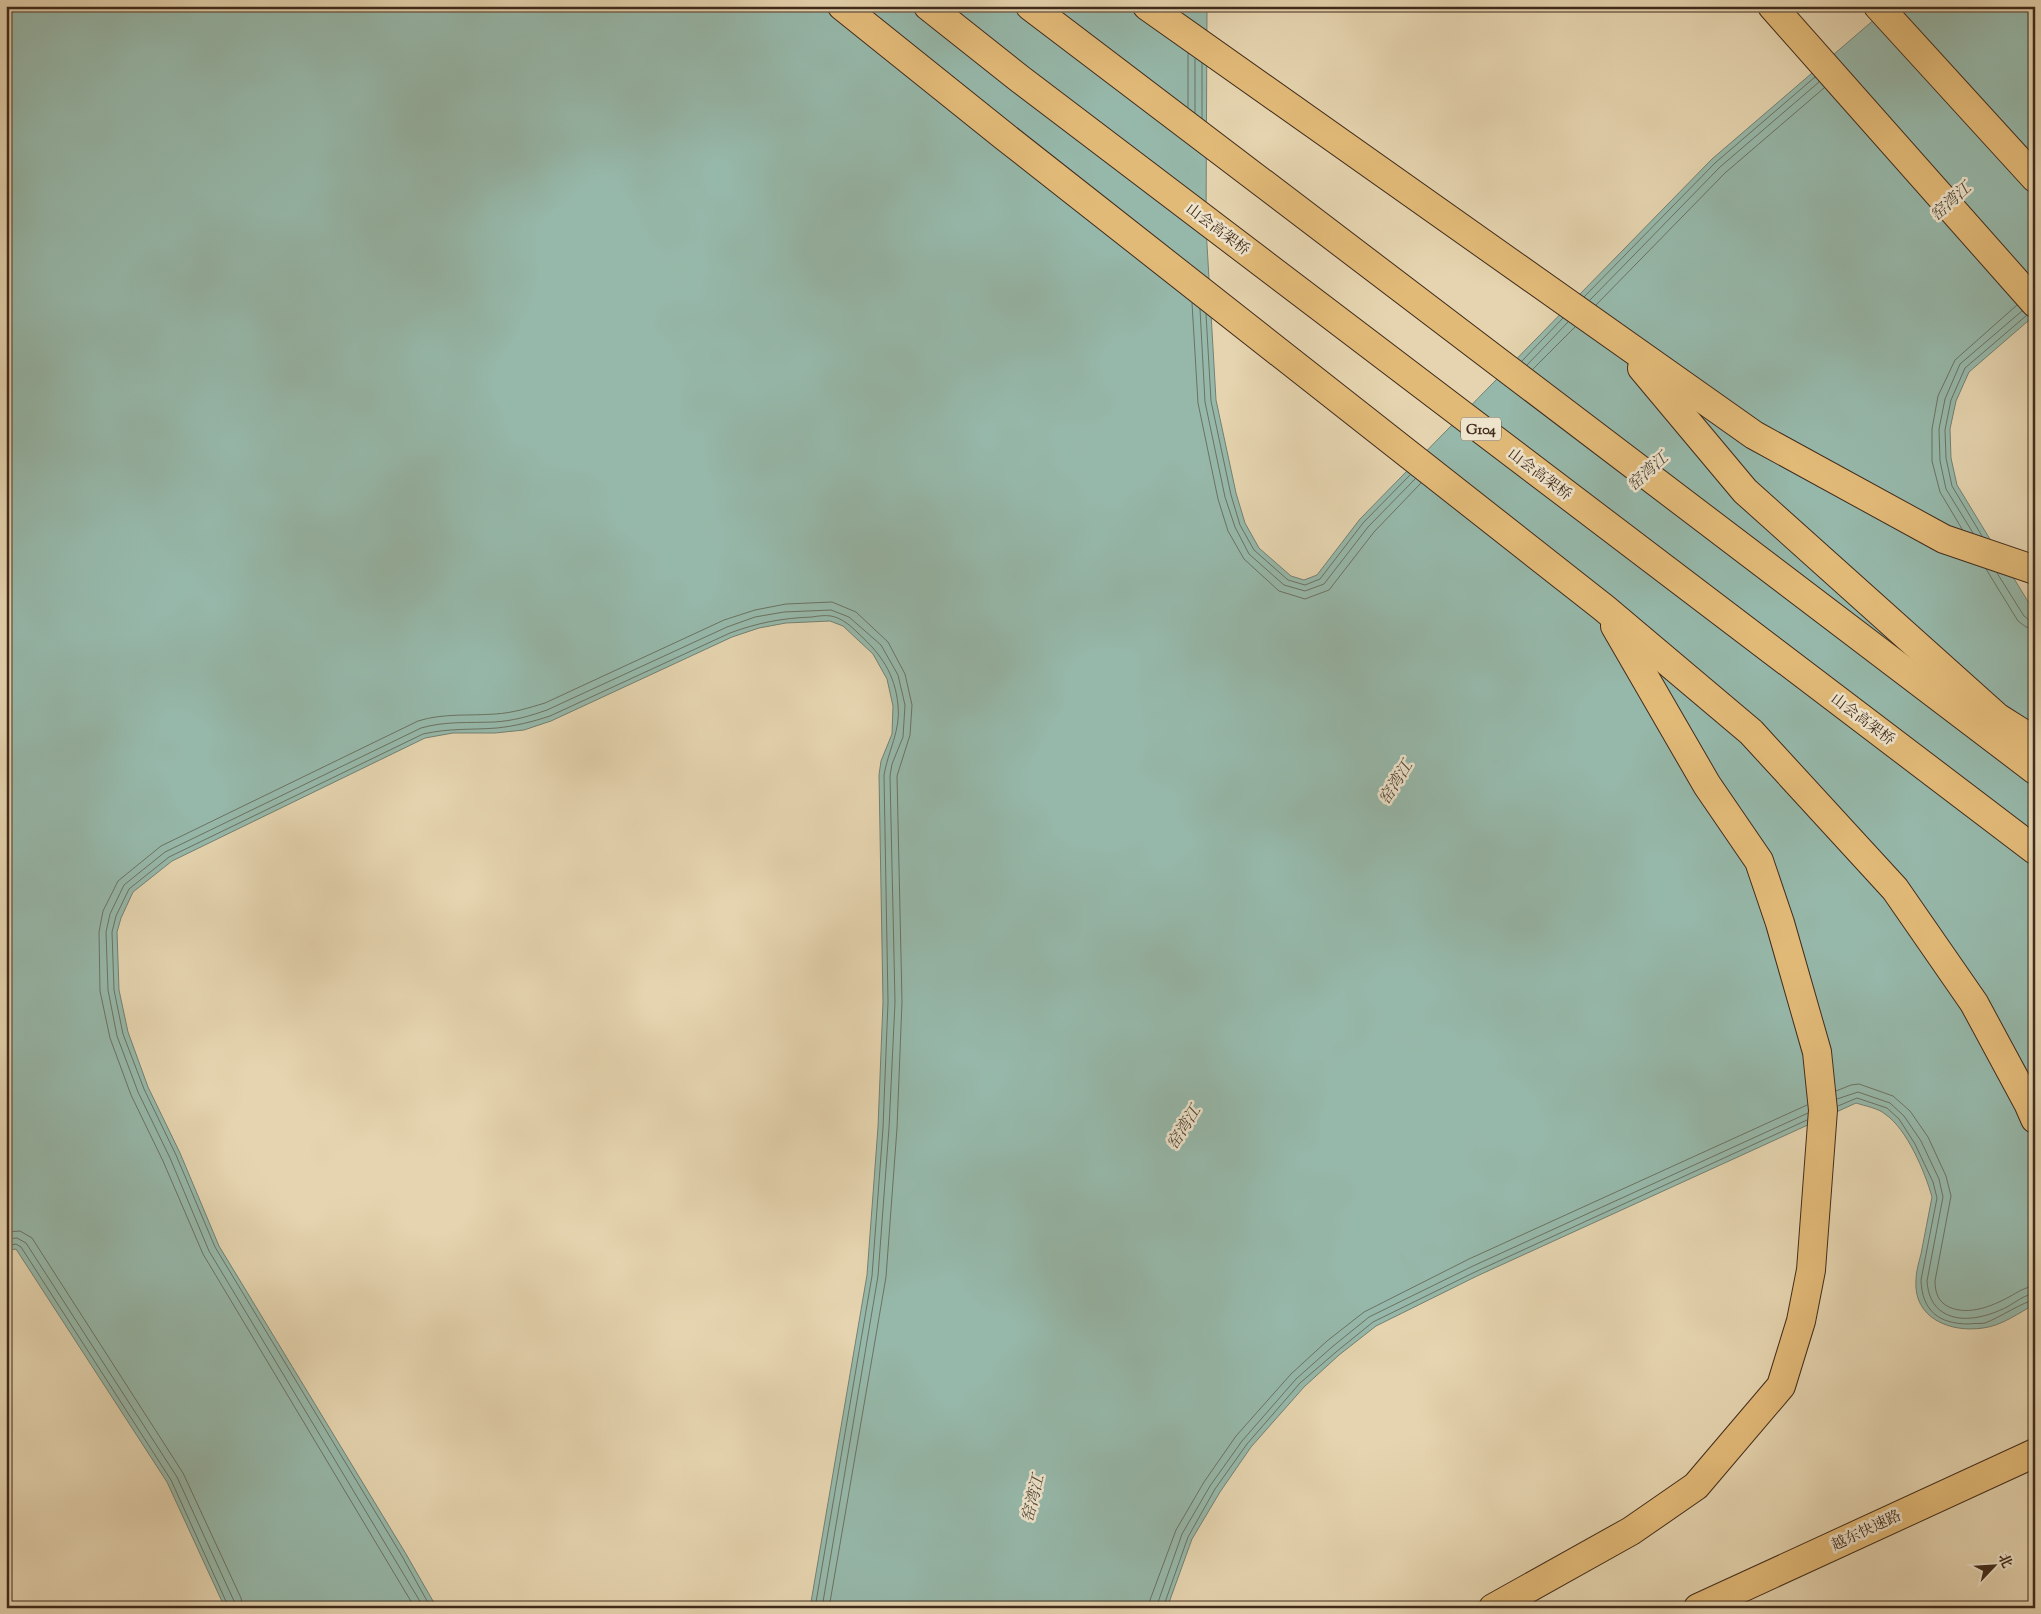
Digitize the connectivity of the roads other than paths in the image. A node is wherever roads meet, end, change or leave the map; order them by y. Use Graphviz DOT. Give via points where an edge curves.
graph roads {
  1 [pos="842,6"];
  2 [pos="928,6"];
  3 [pos="1030,6"];
  4 [pos="1148,6"];
  5 [pos="1772,6"];
  6 [pos="1878,6"];
  7 [pos="2035,178"];
  8 [pos="2035,303"];
  9 [pos="1616,337"];
  10 [pos="2035,570"];
  11 [pos="1604,608"];
  12 [pos="2035,741"];
  13 [pos="2035,770"];
  14 [pos="2035,850"];
  15 [pos="2035,1119"];
  16 [pos="2035,1453"];
  17 [pos="1493,1608"];
  18 [pos="1698,1608"];
  1 -- 11 [label="highway"];
  2 -- 14 [label="highway, 山会高架桥 / G104"];
  3 -- 13 [label="highway"];
  4 -- 9 [label="highway"];
  5 -- 8 [label="highway"];
  6 -- 7 [label="highway"];
  9 -- 10 [label="highway" via="1754,435 1944,539"];
  9 -- 12 [label="highway" via="1745,491 1997,717"];
  11 -- 15 [label="highway" via="1751,732 1895,889 1974,1003"];
  11 -- 17 [label="highway" via="1707,785 1759,861 1780,923 1817,1052 1823,1110 1811,1270 1801,1321 1781,1386 1696,1486 1631,1531"];
  16 -- 18 [label="highway, 越东快速路"];
}
